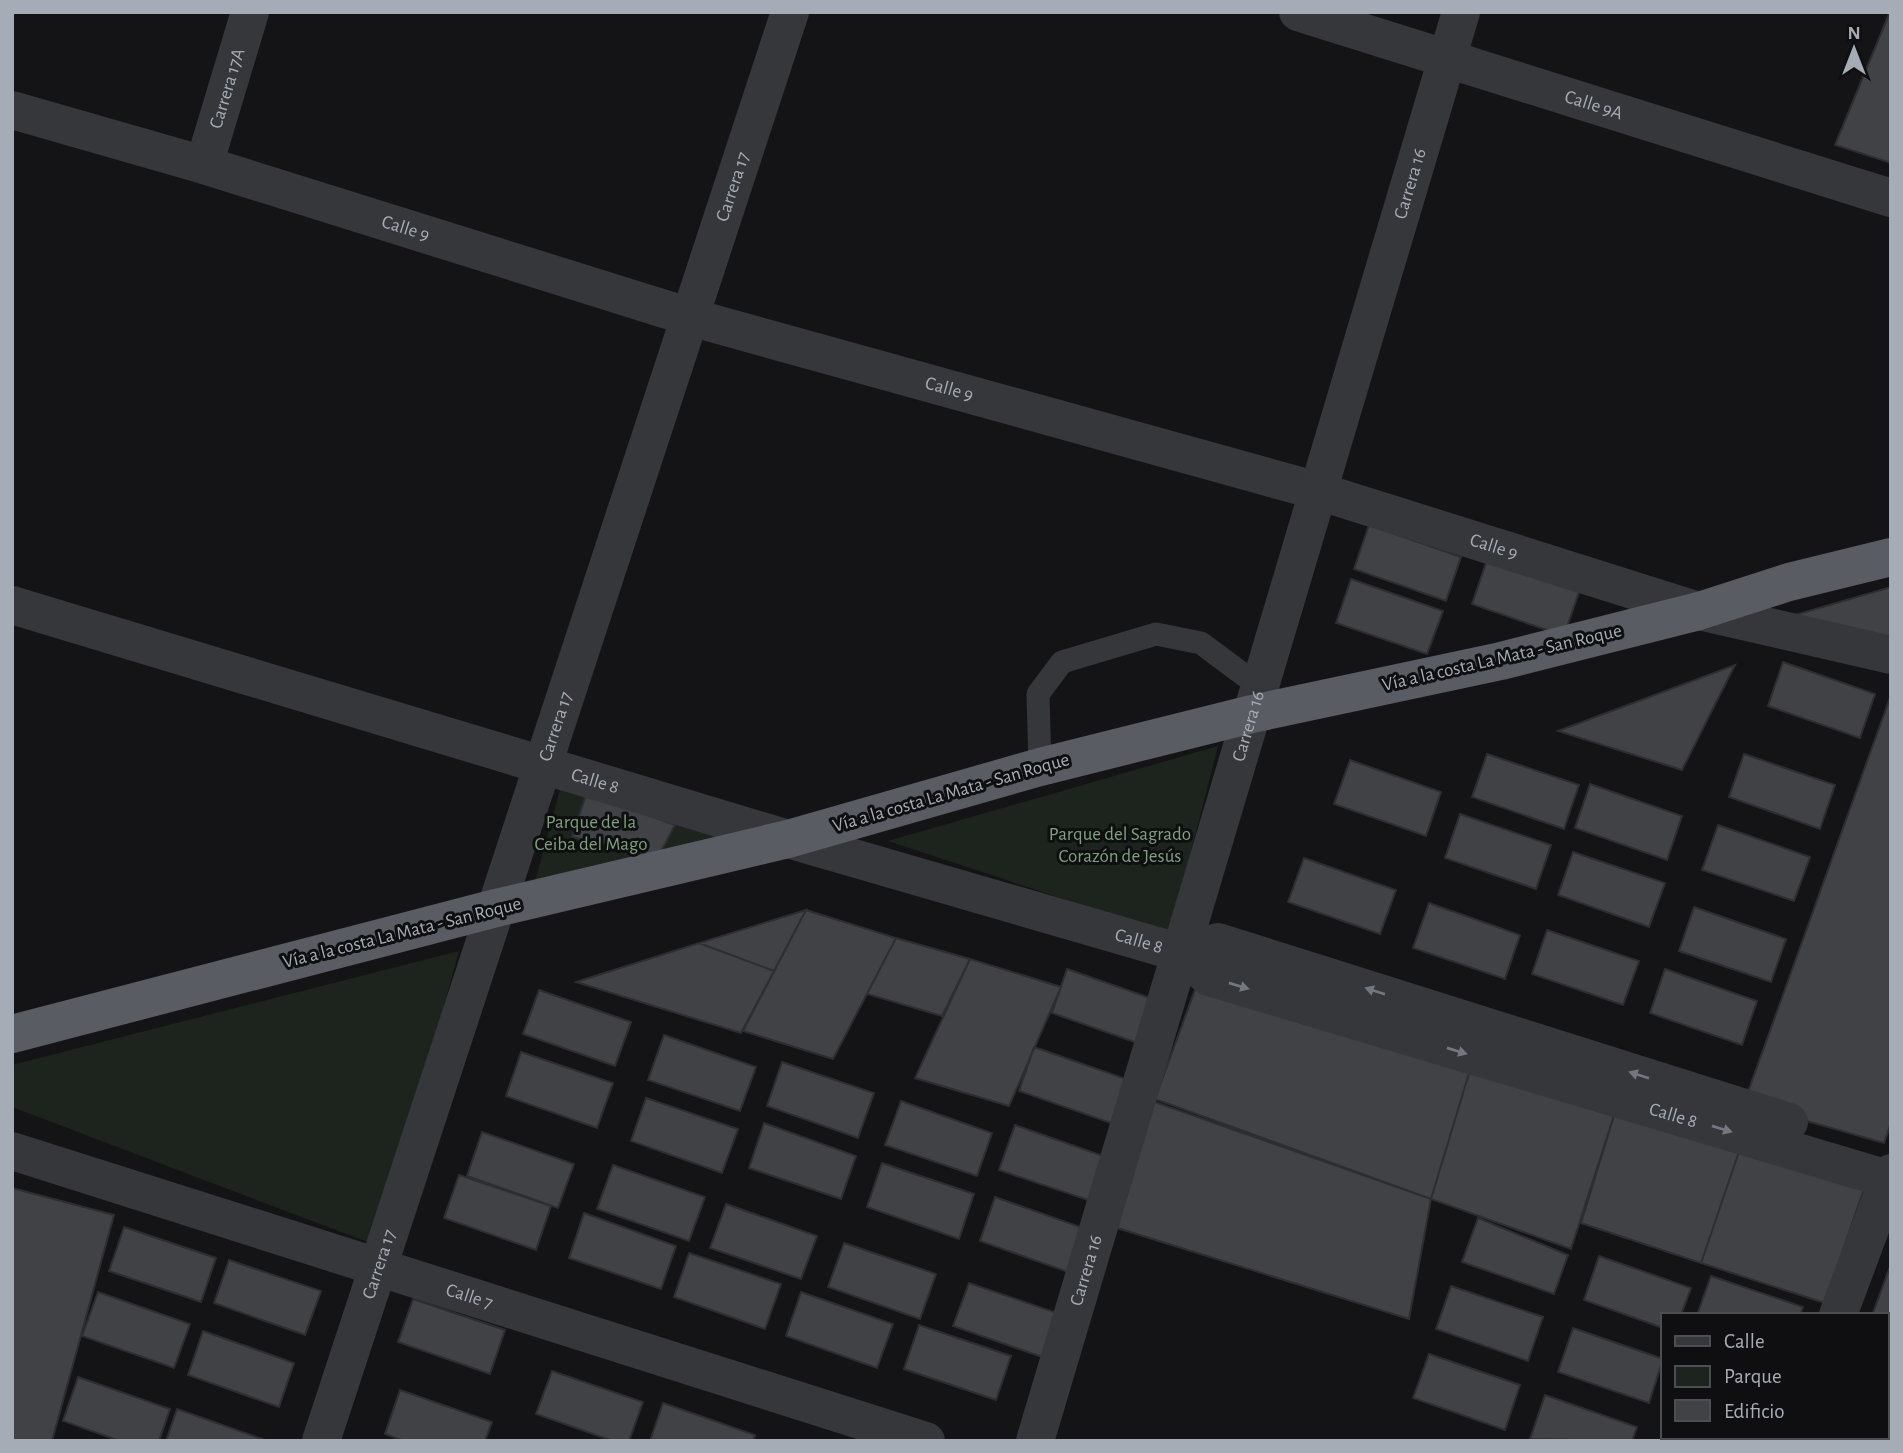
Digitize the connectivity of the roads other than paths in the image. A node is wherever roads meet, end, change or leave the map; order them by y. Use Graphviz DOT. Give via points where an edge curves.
graph roads {
  1 [pos="250,12"];
  2 [pos="790,12"];
  3 [pos="1298,12"];
  4 [pos="1461,12"];
  5 [pos="1447,59"];
  6 [pos="12,110"];
  7 [pos="204,165"];
  8 [pos="1891,198"];
  9 [pos="690,317"];
  10 [pos="1318,491"];
  11 [pos="1891,557"];
  12 [pos="12,605"];
  13 [pos="1699,611"];
  14 [pos="1891,655"];
  15 [pos="1256,700"];
  16 [pos="543,765"];
  17 [pos="1040,766"];
  18 [pos="788,839"];
  19 [pos="496,908"];
  20 [pos="1181,953"];
  21 [pos="12,1034"];
  22 [pos="12,1151"];
  23 [pos="1890,1171"];
  24 [pos="378,1267"];
  25 [pos="1839,1313"];
  26 [pos="321,1441"];
  27 [pos="926,1441"];
  28 [pos="1035,1441"];
  1 -- 7 [label="street, Carrera 17A"];
  2 -- 9 [label="street, Carrera 17"];
  3 -- 5 [label="street, Calle 9A"];
  4 -- 5 [label="street, Carrera 16"];
  5 -- 8 [label="street, Calle 9A"];
  5 -- 10 [label="street, Carrera 16"];
  6 -- 7 [label="street, Calle 9"];
  7 -- 9 [label="street, Calle 9"];
  9 -- 10 [label="street, Calle 9"];
  9 -- 16 [label="street, Carrera 17"];
  10 -- 13 [label="street, Calle 9"];
  10 -- 15 [label="street, Carrera 16"];
  11 -- 13 [label="highway, Vía a la costa La Mata - San Roque" via="1789,582"];
  12 -- 16 [label="street, Calle 8"];
  13 -- 14 [label="street, Calle 9"];
  13 -- 15 [label="highway, Vía a la costa La Mata - San Roque" via="1501,661"];
  15 -- 17 [label="highway, Vía a la costa La Mata - San Roque"];
  15 -- 17 [label="lane" via="1201,643 1156,634 1062,662 1038,694"];
  15 -- 20 [label="street, Carrera 16"];
  16 -- 18 [label="street, Calle 8"];
  16 -- 19 [label="street, Carrera 17"];
  17 -- 18 [label="highway, Vía a la costa La Mata - San Roque"];
  18 -- 19 [label="highway, Vía a la costa La Mata - San Roque"];
  18 -- 20 [label="street, Calle 8"];
  19 -- 21 [label="highway, Vía a la costa La Mata - San Roque"];
  19 -- 24 [label="street, Carrera 17"];
  20 -- 23 [label="street, Calle 8" via="1209,977"];
  20 -- 28 [label="street, Carrera 16"];
  22 -- 24 [label="street, Calle 7"];
  23 -- 25 [label="street"];
  24 -- 26 [label="street, Carrera 17"];
  24 -- 27 [label="street, Calle 7"];
}
